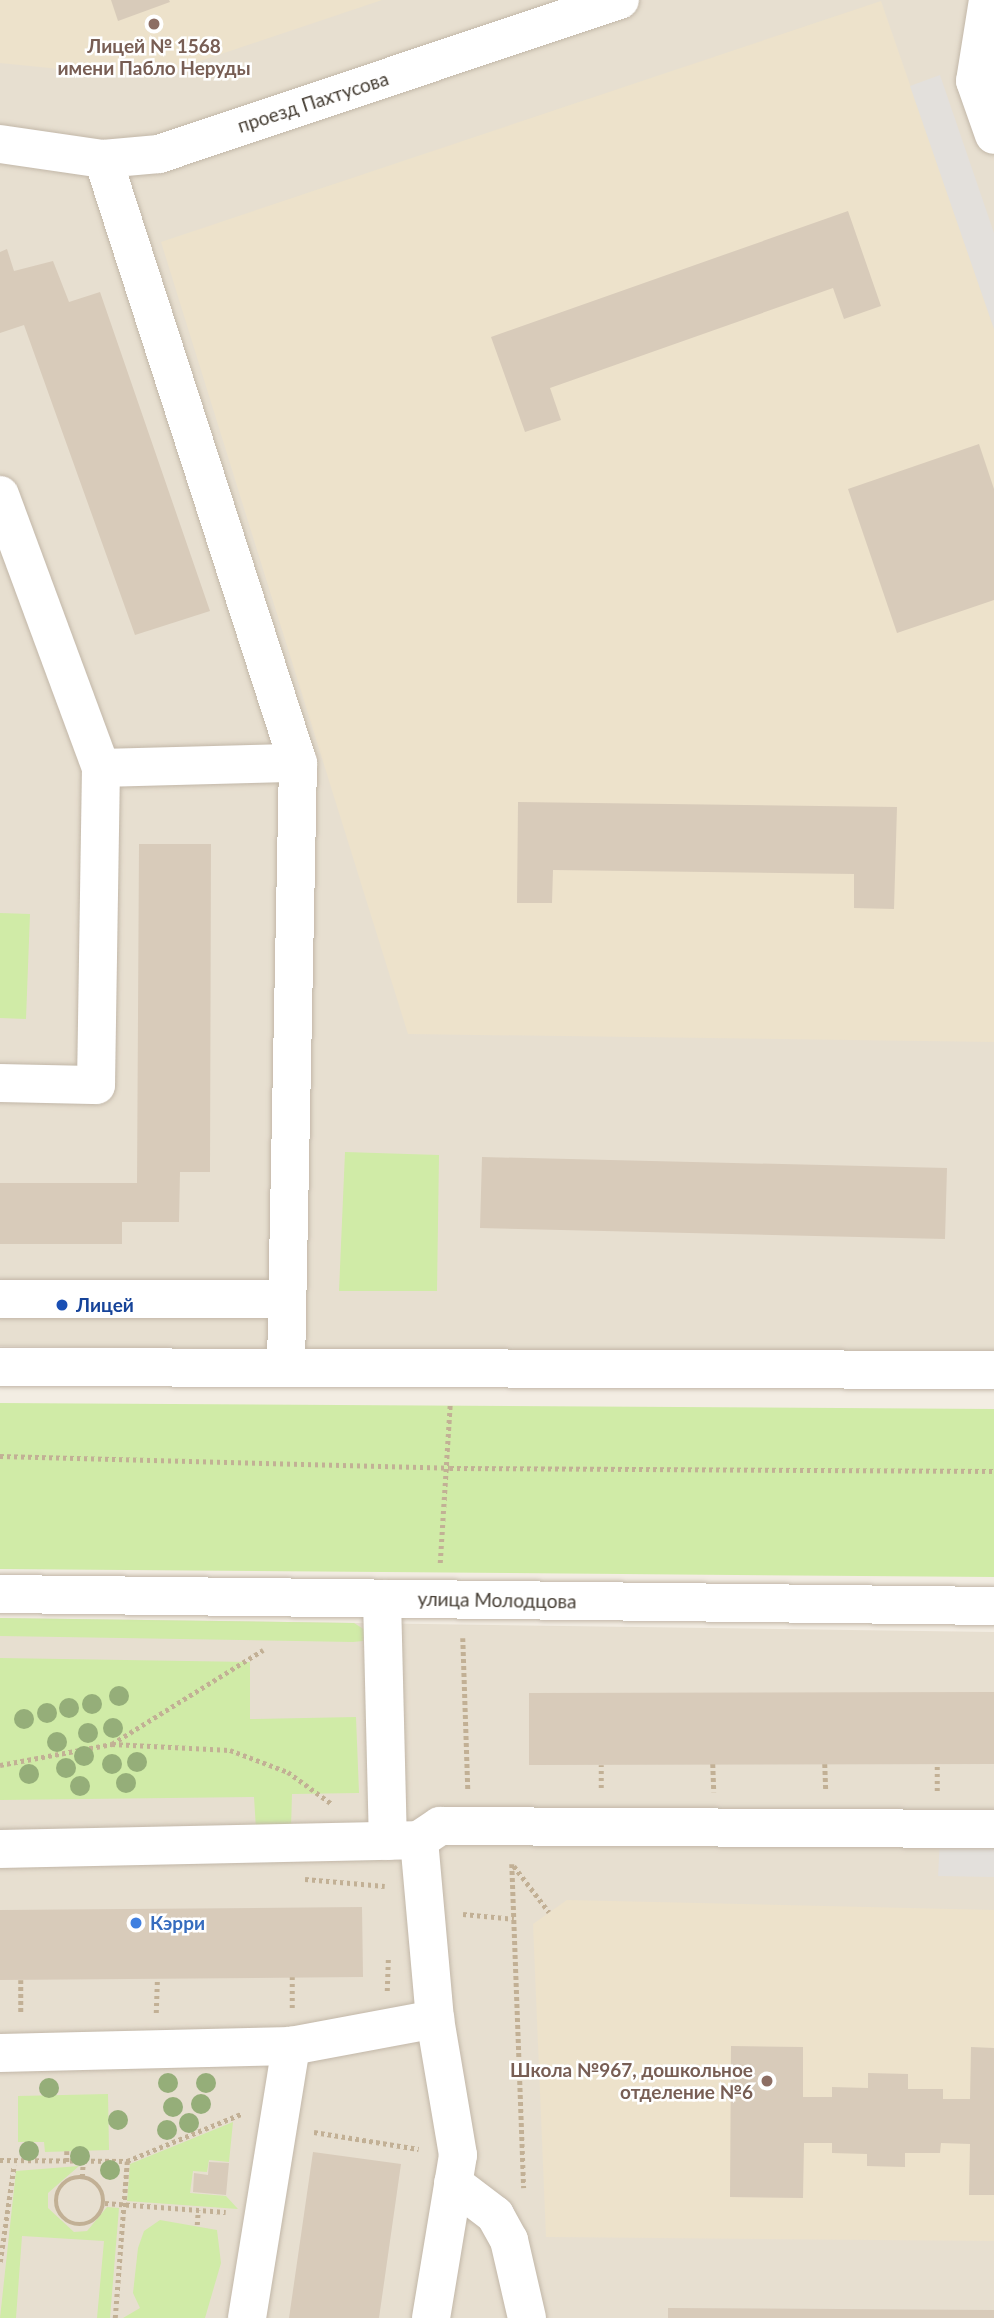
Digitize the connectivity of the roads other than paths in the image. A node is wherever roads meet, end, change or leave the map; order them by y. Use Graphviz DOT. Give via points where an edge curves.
graph roads {
  1 [pos="620,0"];
  2 [pos="988,0"];
  3 [pos="994,135"];
  4 [pos="0,144"];
  5 [pos="103,159"];
  6 [pos="0,495"];
  7 [pos="298,763"];
  8 [pos="101,768"];
  9 [pos="0,1083"];
  10 [pos="0,1299"];
  11 [pos="286,1299"];
  12 [pos="0,1367"];
  13 [pos="286,1368"];
  14 [pos="994,1370"];
  15 [pos="0,1594"];
  16 [pos="382,1599"];
  17 [pos="994,1606"];
  18 [pos="994,1829"];
  19 [pos="391,1841"];
  20 [pos="0,1849"];
  21 [pos="435,2019"];
  22 [pos="291,2046"];
  23 [pos="0,2053"];
  24 [pos="456,2169"];
  25 [pos="247,2318"];
  26 [pos="431,2318"];
  27 [pos="527,2318"];
  1 -- 5 [label="street, проезд Пахтусова" via="159,154"];
  2 -- 3 [label="street" via="975,80"];
  4 -- 5 [label="street, проезд Пахтусова"];
  5 -- 7 [label="street"];
  6 -- 8 [label="street"];
  7 -- 8 [label="street"];
  7 -- 11 [label="street"];
  8 -- 9 [label="street" via="96,1085"];
  10 -- 11 [label="street"];
  11 -- 13 [label="street"];
  12 -- 13 [label="street"];
  13 -- 14 [label="street"];
  15 -- 16 [label="street, улица Молодцова"];
  16 -- 17 [label="street, улица Молодцова"];
  16 -- 19 [label="street"];
  18 -- 19 [label="street" via="511,1845 469,1826 440,1826"];
  19 -- 20 [label="street"];
  19 -- 21 [label="street" via="425,1911"];
  21 -- 22 [label="street"];
  21 -- 24 [label="street"];
  22 -- 23 [label="street"];
  22 -- 25 [label="street"];
  24 -- 26 [label="street"];
  24 -- 27 [label="street" via="495,2215 509,2240"];
}
